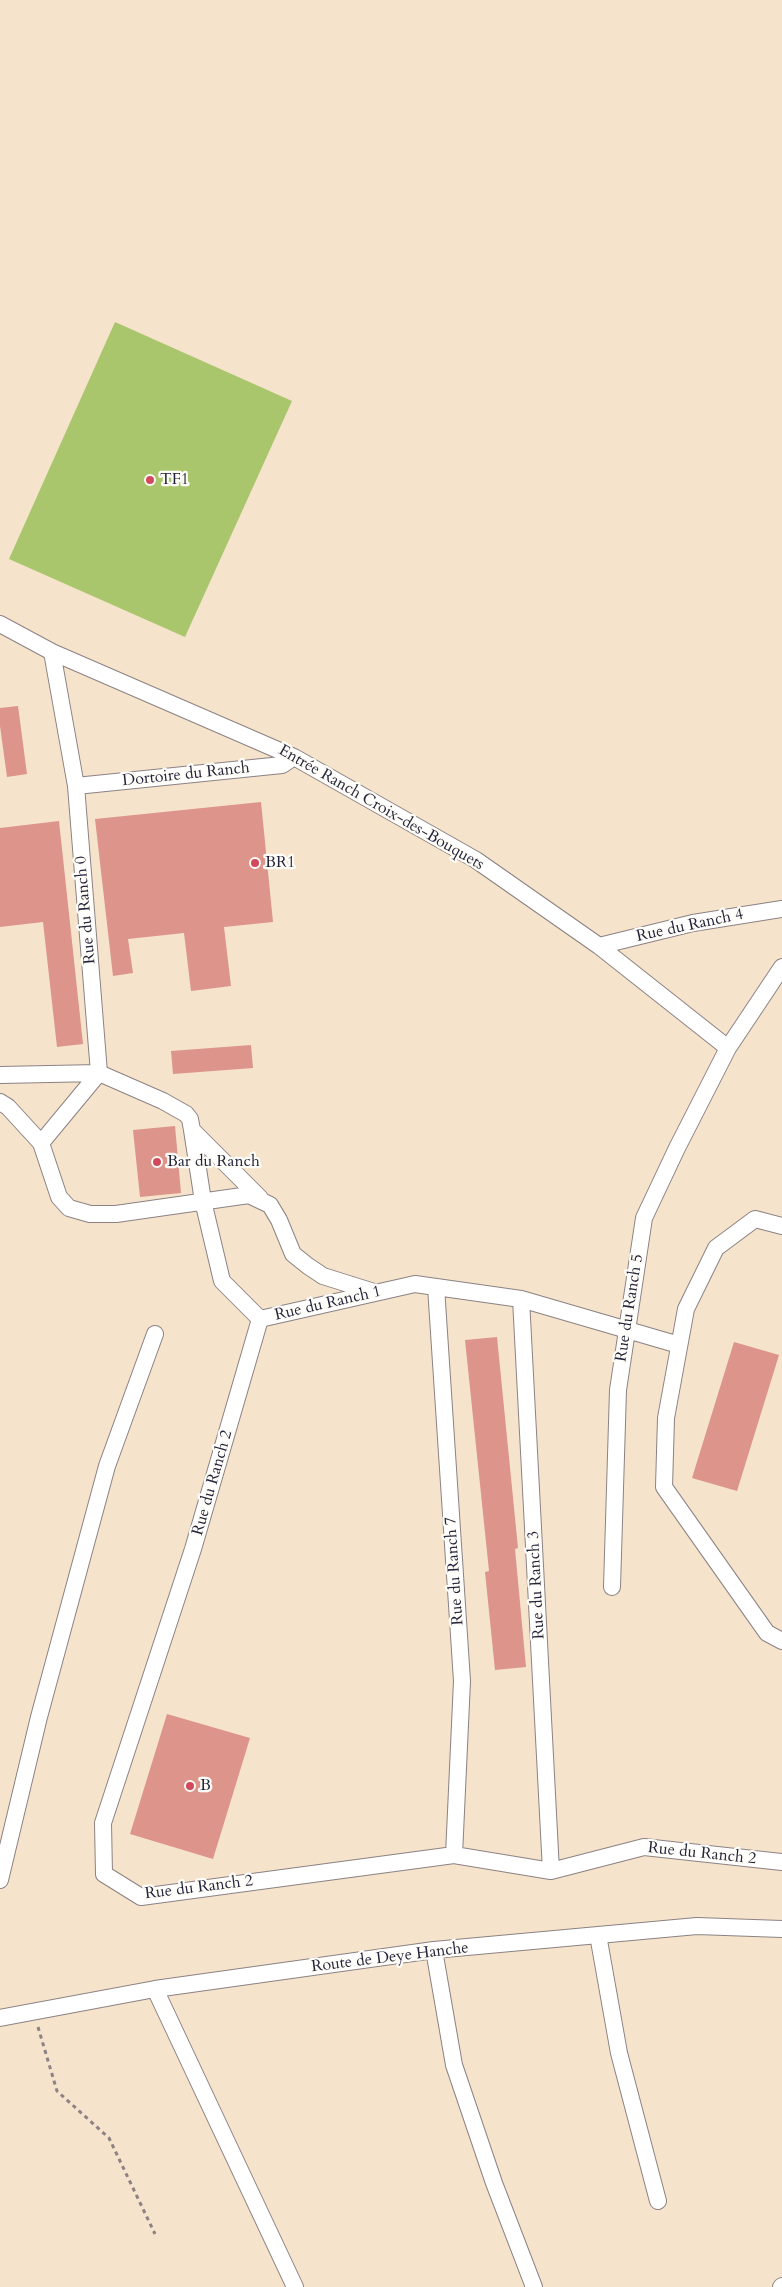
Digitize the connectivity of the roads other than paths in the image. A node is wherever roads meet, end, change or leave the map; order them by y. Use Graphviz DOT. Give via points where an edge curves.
graph roads {
  1 [pos="0,624"];
  2 [pos="52,652"];
  3 [pos="294,757"];
  4 [pos="76,786"];
  5 [pos="782,909"];
  6 [pos="599,946"];
  7 [pos="782,967"];
  8 [pos="728,1048"];
  9 [pos="99,1072"];
  10 [pos="0,1075"];
  11 [pos="0,1102"];
  12 [pos="192,1130"];
  13 [pos="41,1144"];
  14 [pos="260,1198"];
  15 [pos="203,1201"];
  16 [pos="782,1226"];
  17 [pos="436,1287"];
  18 [pos="376,1293"];
  19 [pos="521,1299"];
  20 [pos="260,1319"];
  21 [pos="627,1331"];
  22 [pos="155,1334"];
  23 [pos="679,1345"];
  24 [pos="612,1587"];
  25 [pos="782,1641"];
  26 [pos="454,1855"];
  27 [pos="782,1862"];
  28 [pos="551,1871"];
  29 [pos="0,1880"];
  30 [pos="782,1929"];
  31 [pos="598,1935"];
  32 [pos="434,1950"];
  33 [pos="155,1989"];
  34 [pos="0,2018"];
  35 [pos="658,2201"];
  36 [pos="295,2287"];
  37 [pos="534,2287"];
  1 -- 2 [label="street, Entrée Ranch Croix-des-Bouquets"];
  2 -- 3 [label="street, Entrée Ranch Croix-des-Bouquets"];
  2 -- 4 [label="street, Rue du Ranch 0"];
  3 -- 4 [label="street, Dortoire du Ranch" via="282,765"];
  3 -- 6 [label="street, Entrée Ranch Croix-des-Bouquets" via="476,860"];
  4 -- 9 [label="street, Rue du Ranch 0"];
  5 -- 6 [label="street, Rue du Ranch 4" via="693,924"];
  6 -- 8 [label="street, Entrée Ranch Croix-des-Bouquets"];
  7 -- 8 [label="street, Rue du Ranch 5"];
  8 -- 21 [label="street, Rue du Ranch 5" via="644,1218"];
  9 -- 10 [label="street"];
  9 -- 12 [label="street, Rue du Ranch 1" via="186,1114"];
  9 -- 13 [label="street"];
  11 -- 13 [label="street"];
  12 -- 14 [label="street"];
  12 -- 15 [label="street, Rue du Ranch 1"];
  13 -- 15 [label="street" via="59,1197 69,1208 90,1214 116,1214"];
  14 -- 15 [label="street" via="243,1195"];
  14 -- 18 [label="street" via="270,1205 294,1254 324,1276"];
  15 -- 20 [label="street, Rue du Ranch 1" via="222,1281"];
  16 -- 23 [label="street" via="755,1219 716,1248 686,1309"];
  17 -- 18 [label="street, Rue du Ranch 1" via="414,1284"];
  17 -- 19 [label="street, Rue du Ranch 1"];
  17 -- 26 [label="street, Rue du Ranch 7" via="462,1681"];
  18 -- 20 [label="street, Rue du Ranch 1"];
  19 -- 21 [label="street, Rue du Ranch 1"];
  19 -- 28 [label="street, Rue du Ranch 3"];
  20 -- 26 [label="street, Rue du Ranch 2" via="193,1549 103,1823 104,1874 141,1897"];
  21 -- 23 [label="street, Rue du Ranch 1"];
  21 -- 24 [label="street, Rue du Ranch 5" via="618,1390"];
  22 -- 29 [label="street" via="107,1466 39,1717"];
  23 -- 25 [label="street" via="666,1418 664,1487 767,1633"];
  26 -- 28 [label="street, Rue du Ranch 2"];
  27 -- 28 [label="street, Rue du Ranch 2" via="644,1847"];
  30 -- 31 [label="street, Route de Deye Hanche" via="696,1926"];
  31 -- 32 [label="street, Route de Deye Hanche"];
  31 -- 35 [label="street" via="619,2053"];
  32 -- 33 [label="street, Route de Deye Hanche"];
  32 -- 37 [label="street" via="454,2065"];
  33 -- 34 [label="street, Route de Deye Hanche"];
  33 -- 36 [label="street"];
}
